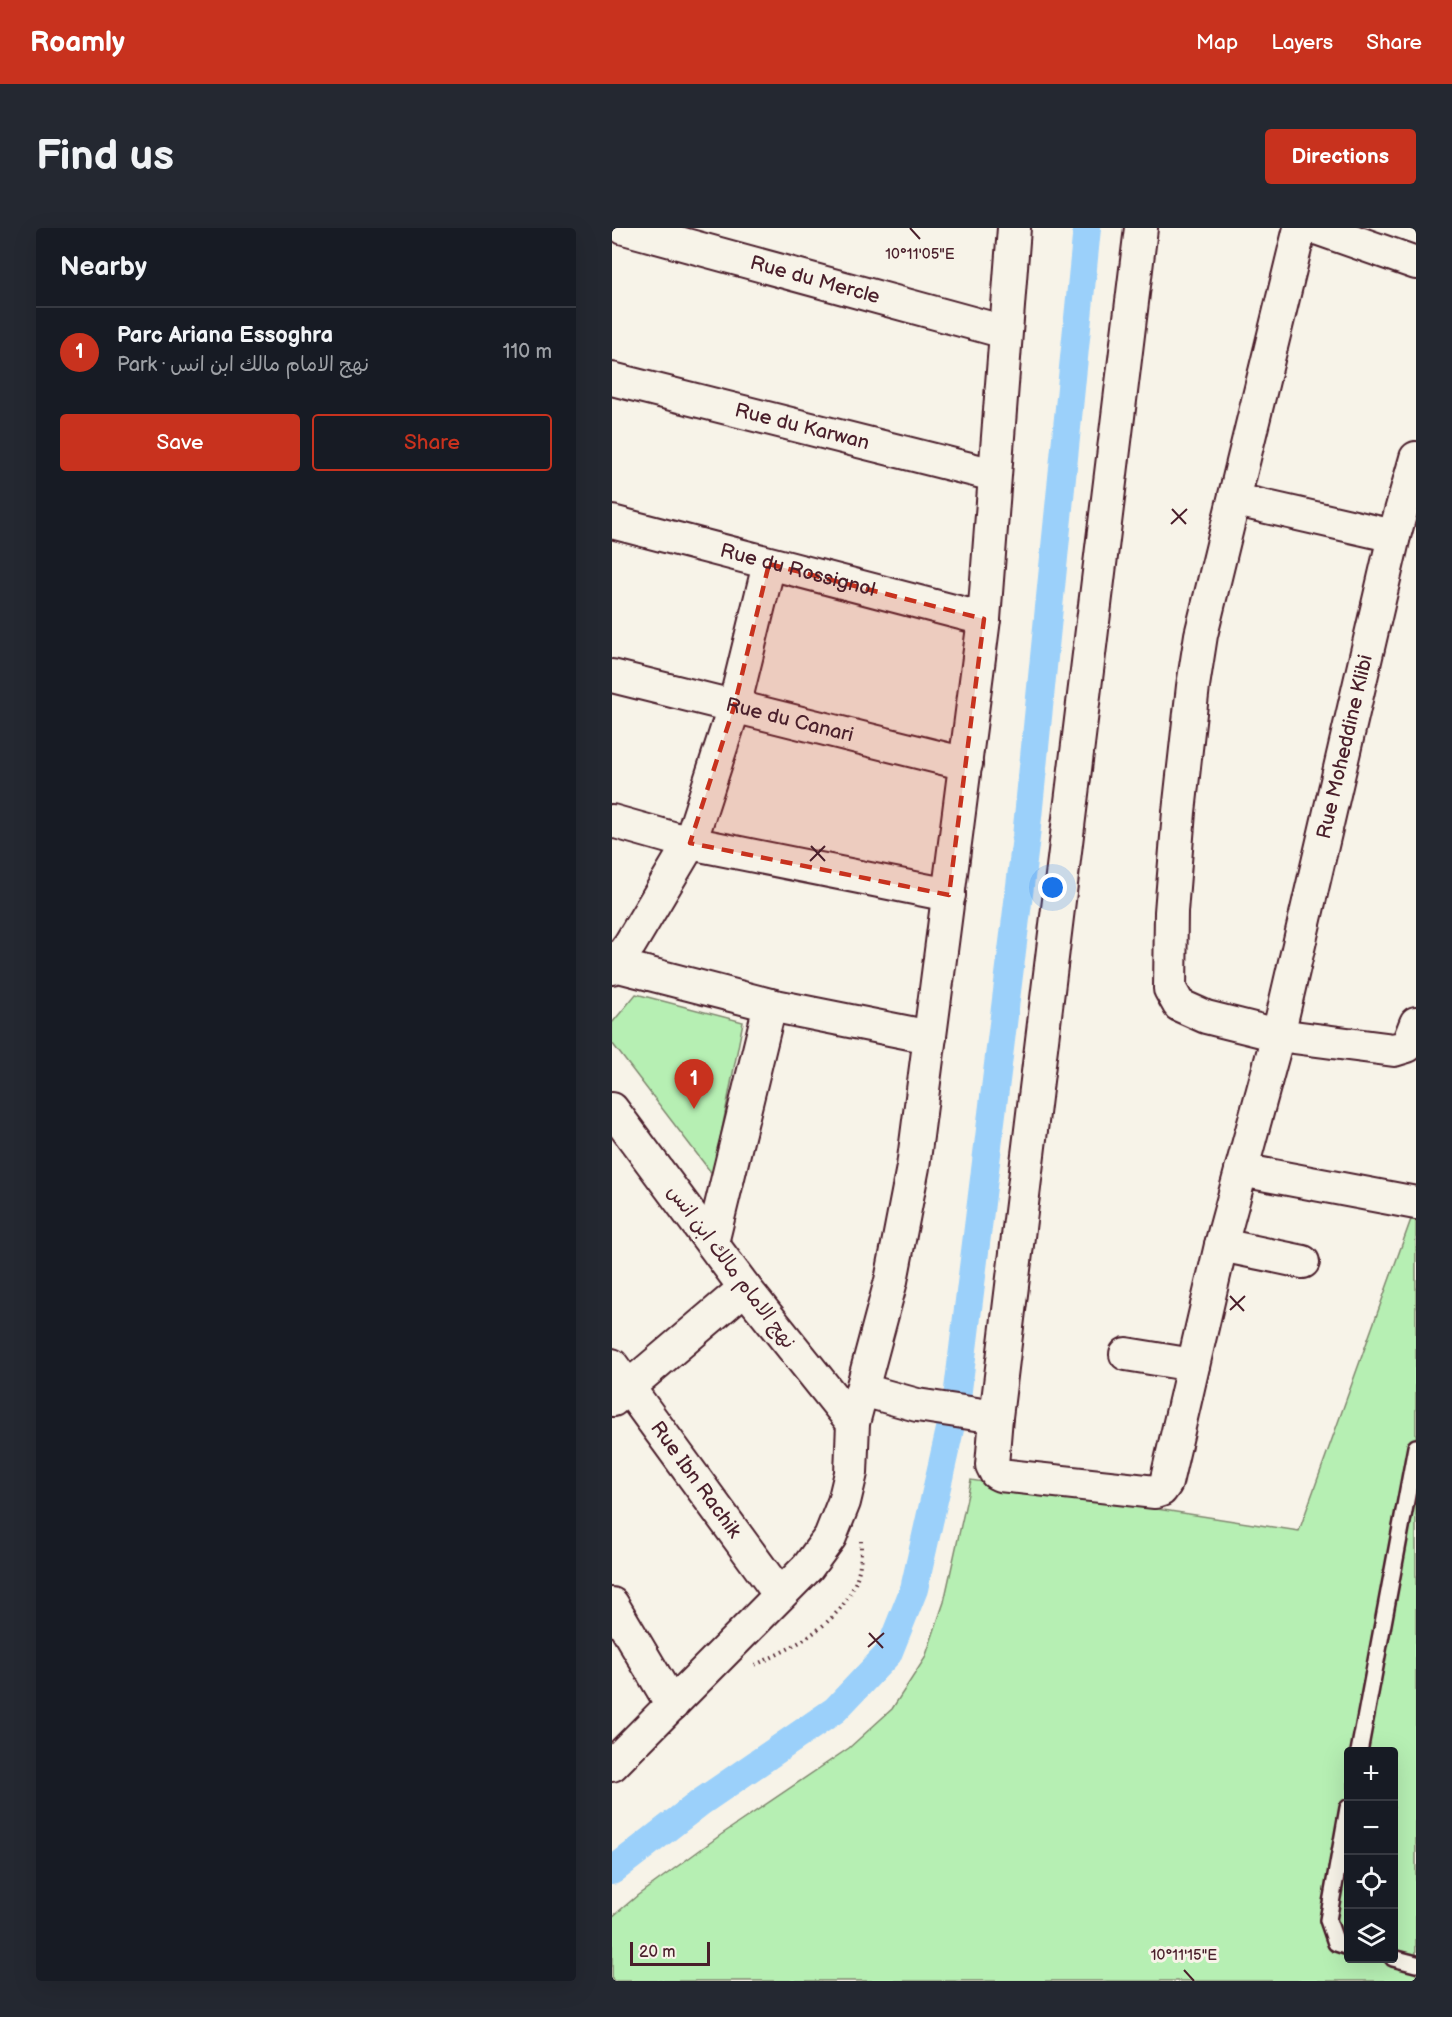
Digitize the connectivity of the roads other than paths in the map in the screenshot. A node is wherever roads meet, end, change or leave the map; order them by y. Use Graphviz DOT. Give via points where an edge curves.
graph roads {
  1 [pos="624,228"];
  2 [pos="1014,228"];
  3 [pos="1141,228"];
  4 [pos="1300,228"];
  5 [pos="1316,228"];
  6 [pos="1416,263"];
  7 [pos="1005,332"];
  8 [pos="612,379"];
  9 [pos="1416,458"];
  10 [pos="994,475"];
  11 [pos="1236,500"];
  12 [pos="612,522"];
  13 [pos="1394,536"];
  14 [pos="769,564"];
  15 [pos="984,619"];
  16 [pos="612,676"];
  17 [pos="734,707"];
  18 [pos="966,764"];
  19 [pos="612,822"];
  20 [pos="690,843"];
  21 [pos="949,895"];
  22 [pos="613,967"];
  23 [pos="770,1005"];
  24 [pos="1416,1023"];
  25 [pos="1278,1035"];
  26 [pos="930,1037"];
  27 [pos="612,1108"];
  28 [pos="1241,1170"];
  29 [pos="1416,1203"];
  30 [pos="712,1243"];
  31 [pos="1221,1245"];
  32 [pos="1303,1262"];
  33 [pos="745,1288"];
  34 [pos="1126,1354"];
  35 [pos="1193,1365"];
  36 [pos="617,1384"];
  37 [pos="863,1390"];
  38 [pos="987,1416"];
  39 [pos="853,1423"];
  40 [pos="1416,1447"];
  41 [pos="780,1595"];
  42 [pos="612,1604"];
  43 [pos="672,1705"];
  44 [pos="1360,1747"];
  45 [pos="612,1765"];
  46 [pos="1344,1830"];
  47 [pos="1344,1945"];
  48 [pos="1398,1960"];
  49 [pos="1416,1964"];
  1 -- 7 [label="street, Rue du Mercle"];
  2 -- 7 [label="street"];
  3 -- 38 [label="street" via="1094,625"];
  4 -- 11 [label="street"];
  5 -- 6 [label="street"];
  7 -- 10 [label="street"];
  8 -- 10 [label="street, Rue du Karwan"];
  9 -- 13 [label="street, Rue Moheddine Klibi"];
  10 -- 15 [label="street"];
  11 -- 13 [label="street"];
  11 -- 25 [label="street" via="1201,635 1193,686 1179,812 1170,989 1179,1005 1206,1017"];
  12 -- 14 [label="street, Rue du Rossignol"];
  13 -- 25 [label="street, Rue Moheddine Klibi"];
  14 -- 15 [label="street, Rue du Rossignol"];
  14 -- 17 [label="street"];
  15 -- 18 [label="street"];
  16 -- 17 [label="street, Rue du Canari"];
  17 -- 18 [label="street, Rue du Canari"];
  17 -- 20 [label="street"];
  18 -- 21 [label="street"];
  19 -- 20 [label="street"];
  20 -- 21 [label="street"];
  20 -- 22 [label="street"];
  21 -- 26 [label="street"];
  22 -- 23 [label="street"];
  23 -- 26 [label="street"];
  23 -- 30 [label="street"];
  24 -- 25 [label="street" via="1407,1046 1394,1050"];
  25 -- 28 [label="street, Rue Moheddine Klibi"];
  26 -- 37 [label="street" via="904,1217"];
  27 -- 30 [label="street, نهج الامام مالك ابن انس"];
  28 -- 29 [label="street"];
  28 -- 31 [label="street, Rue Moheddine Klibi"];
  30 -- 33 [label="street, نهج الامام مالك ابن انس"];
  31 -- 32 [label="street"];
  31 -- 35 [label="street, Rue Moheddine Klibi"];
  33 -- 36 [label="street"];
  33 -- 39 [label="street, نهج الامام مالك ابن انس"];
  34 -- 35 [label="street"];
  35 -- 38 [label="street, Rue Moheddine Klibi" via="1166,1483 1159,1492 1000,1475 992,1465"];
  36 -- 41 [label="street, Rue Ibn Rachik"];
  37 -- 38 [label="street" via="917,1405"];
  37 -- 39 [label="street"];
  39 -- 41 [label="street" via="851,1473 834,1528 808,1567"];
  40 -- 44 [label="lane"];
  41 -- 43 [label="street"];
  42 -- 43 [label="street"];
  43 -- 45 [label="street"];
  46 -- 47 [label="lane" via="1328,1920 1336,1942"];
  48 -- 49 [label="lane"];
}
